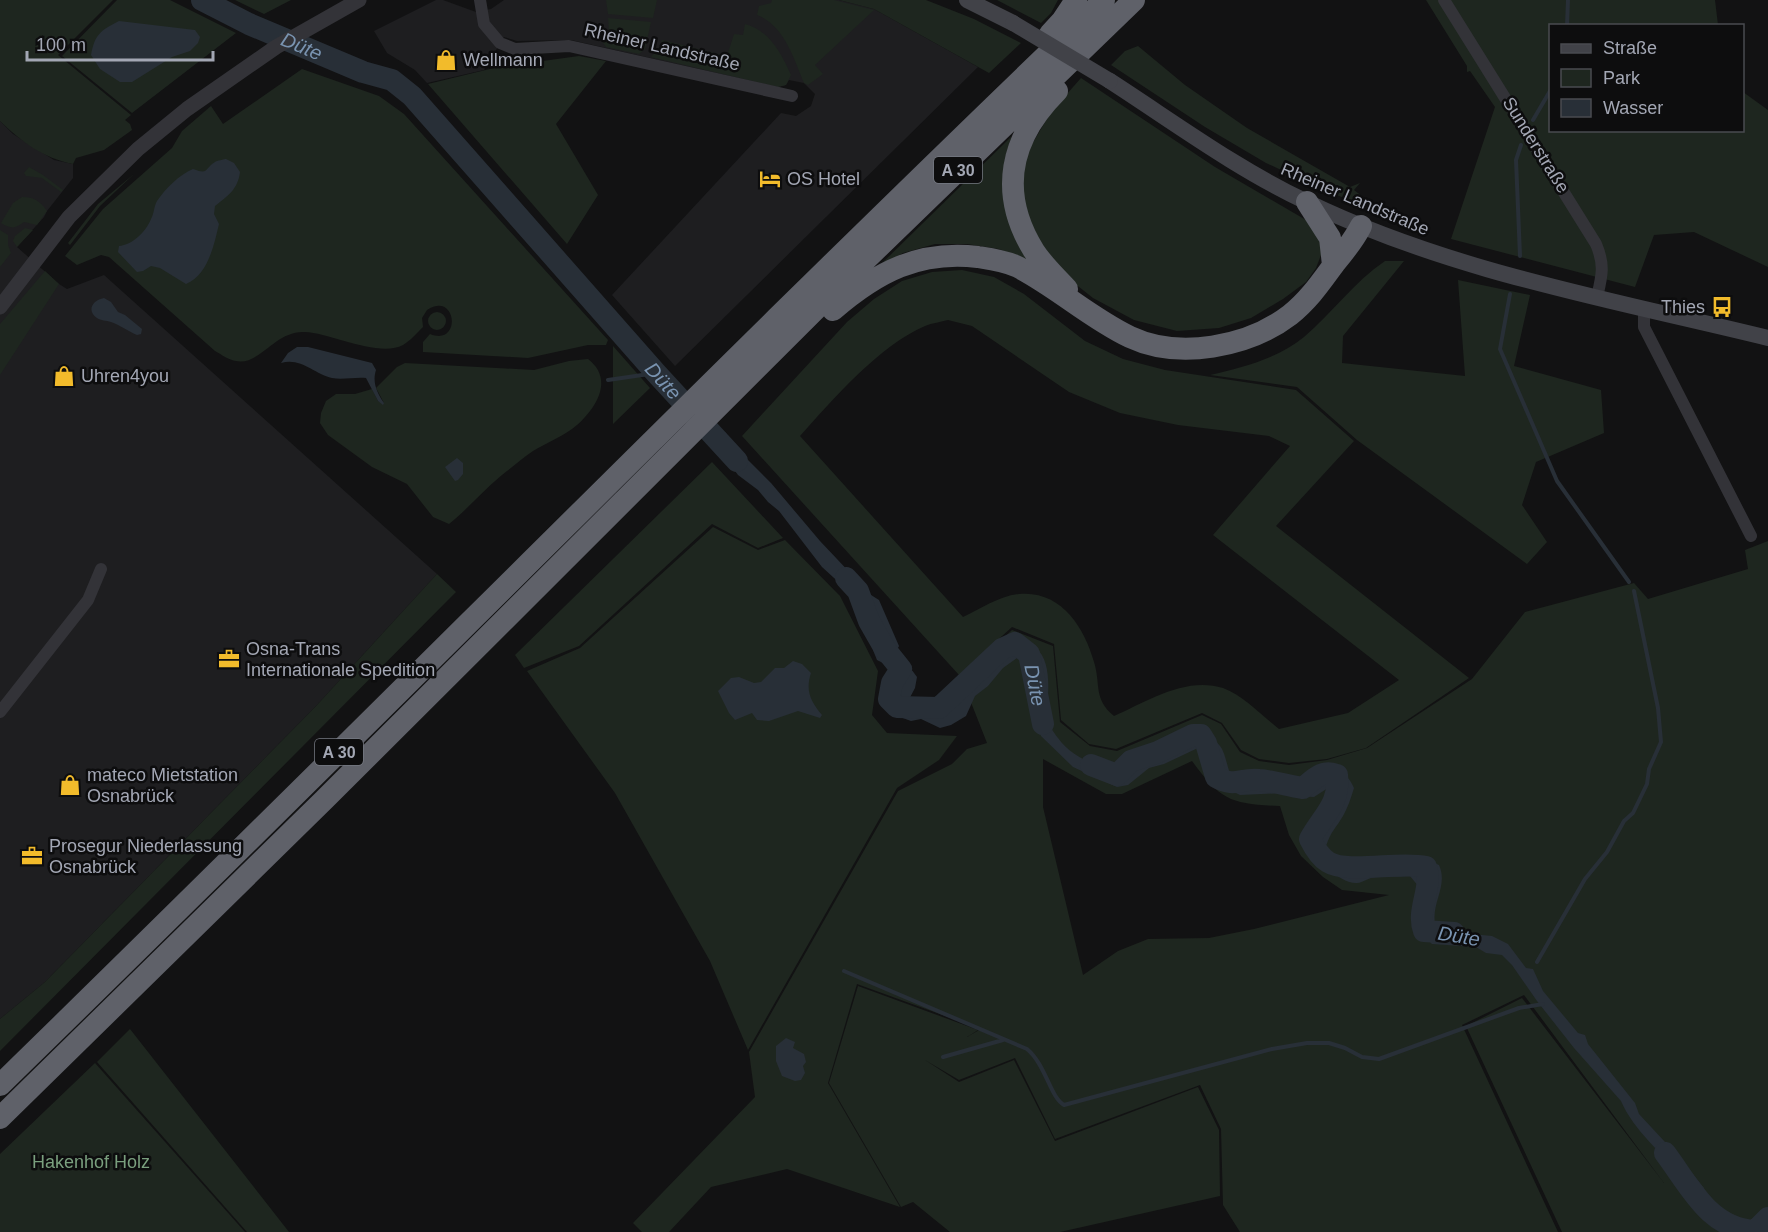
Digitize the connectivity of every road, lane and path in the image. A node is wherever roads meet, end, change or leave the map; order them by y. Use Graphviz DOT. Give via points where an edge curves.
graph roads {
  1 [pos="359,0"];
  2 [pos="480,0"];
  3 [pos="967,0"];
  4 [pos="1076,0"];
  5 [pos="1104,0"];
  6 [pos="1134,0"];
  7 [pos="1141,0"];
  8 [pos="1444,0"];
  9 [pos="792,96"];
  10 [pos="977,122"];
  11 [pos="1307,202"];
  12 [pos="1361,226"];
  13 [pos="1333,265"];
  14 [pos="1597,297"];
  15 [pos="0,307"];
  16 [pos="1644,309"];
  17 [pos="1089,312"];
  18 [pos="1768,338"];
  19 [pos="783,342"];
  20 [pos="708,400"];
  21 [pos="683,425"];
  22 [pos="1751,536"];
  23 [pos="101,569"];
  24 [pos="0,712"];
  25 [pos="0,1085"];
  26 [pos="0,1118"];
  1 -- 15 [label="street" via="276,47 187,109 138,149 69,217"];
  2 -- 9 [label="street, Rheiner Landstraße" via="484,24 500,43 515,49 569,46"];
  3 -- 11 [label="main road, Rheiner Landstraße, bridge" via="1013,23 1236,164"];
  4 -- 10 [label="highway" via="1062,21 977,107"];
  5 -- 10 [label="highway, A 30"];
  6 -- 19 [label="highway, A 30"];
  7 -- 17 [label="highway" via="1130,19 1046,102 1023,135 1013,168 1014,201 1023,231 1047,268"];
  8 -- 14 [label="street, Sunderstraße" via="1596,244 1602,259"];
  10 -- 20 [label="highway, A 30"];
  11 -- 12 [label="main road, Rheiner Landstraße"];
  11 -- 13 [label="highway" via="1330,238"];
  12 -- 13 [label="highway"];
  12 -- 14 [label="main road, Rheiner Landstraße" via="1449,259"];
  13 -- 17 [label="highway" via="1316,290 1290,315 1262,332 1233,342 1204,347 1159,347 1132,338"];
  14 -- 16 [label="main road, Rheiner Landstraße"];
  16 -- 18 [label="main road, Rheiner Landstraße"];
  16 -- 22 [label="street" via="1644,327"];
  17 -- 19 [label="highway" via="1017,267 992,259 941,256 905,263 880,275 808,332"];
  19 -- 20 [label="highway, A 30"];
  20 -- 21 [label="highway, A 30"];
  21 -- 25 [label="highway, A 30"];
  21 -- 26 [label="highway, A 30" via="324,800"];
  23 -- 24 [label="street" via="88,600"];
}
